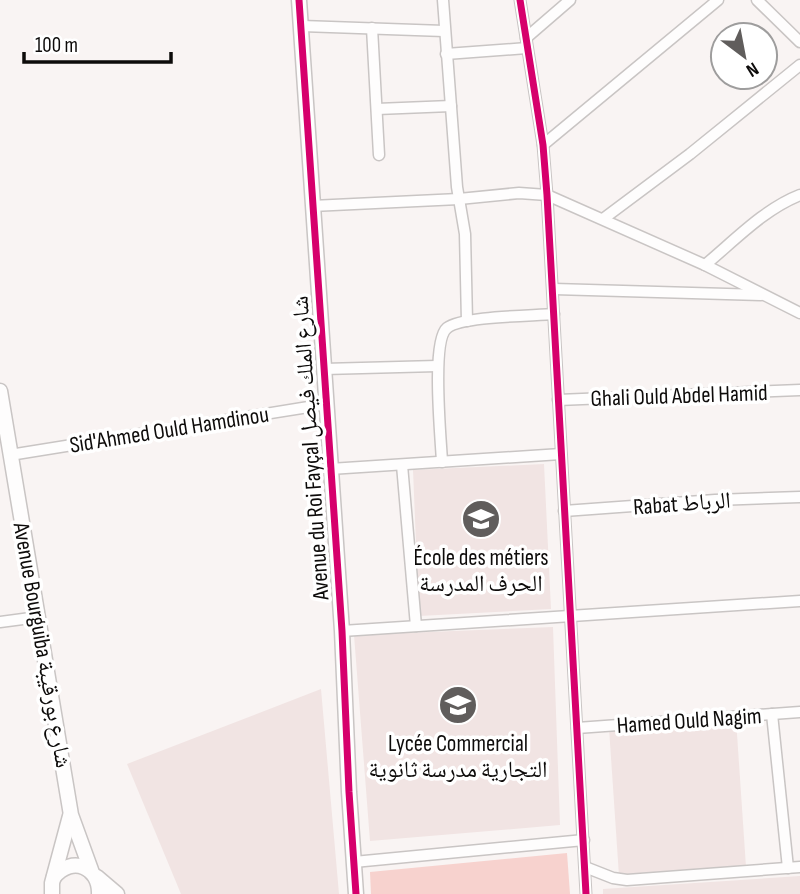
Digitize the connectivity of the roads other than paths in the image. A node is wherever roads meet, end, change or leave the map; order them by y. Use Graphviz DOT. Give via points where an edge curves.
graph roads {
  1 [pos="299,0"];
  2 [pos="443,0"];
  3 [pos="520,0"];
  4 [pos="570,0"];
  5 [pos="718,0"];
  6 [pos="757,0"];
  7 [pos="302,26"];
  8 [pos="372,28"];
  9 [pos="444,31"];
  10 [pos="800,41"];
  11 [pos="526,43"];
  12 [pos="446,54"];
  13 [pos="800,65"];
  14 [pos="451,106"];
  15 [pos="377,109"];
  16 [pos="543,145"];
  17 [pos="379,155"];
  18 [pos="547,195"];
  19 [pos="800,195"];
  20 [pos="459,199"];
  21 [pos="312,206"];
  22 [pos="603,219"];
  23 [pos="705,265"];
  24 [pos="554,289"];
  25 [pos="765,295"];
  26 [pos="800,313"];
  27 [pos="554,314"];
  28 [pos="467,321"];
  29 [pos="438,366"];
  30 [pos="324,369"];
  31 [pos="800,390"];
  32 [pos="0,391"];
  33 [pos="558,400"];
  34 [pos="327,404"];
  35 [pos="561,454"];
  36 [pos="10,455"];
  37 [pos="442,463"];
  38 [pos="402,465"];
  39 [pos="330,469"];
  40 [pos="800,497"];
  41 [pos="564,511"];
  42 [pos="800,601"];
  43 [pos="572,616"];
  44 [pos="38,617"];
  45 [pos="0,622"];
  46 [pos="416,626"];
  47 [pos="342,631"];
  48 [pos="800,712"];
  49 [pos="772,713"];
  50 [pos="577,728"];
  51 [pos="71,815"];
  52 [pos="584,840"];
  53 [pos="354,862"];
  54 [pos="584,867"];
  55 [pos="794,867"];
  56 [pos="93,873"];
  57 [pos="54,877"];
  58 [pos="52,894"];
  59 [pos="99,894"];
  60 [pos="117,894"];
  61 [pos="356,894"];
  62 [pos="586,894"];
  1 -- 7 [label="street, Avenue du Roi Fayçal شارع الملك فيصل"];
  2 -- 9 [label="street"];
  3 -- 11 [label="street"];
  4 -- 11 [label="street"];
  5 -- 16 [label="street"];
  6 -- 10 [label="street"];
  7 -- 8 [label="street"];
  7 -- 21 [label="street, Avenue du Roi Fayçal شارع الملك فيصل"];
  8 -- 9 [label="street"];
  8 -- 15 [label="street"];
  9 -- 12 [label="street"];
  11 -- 12 [label="street"];
  11 -- 16 [label="street"];
  12 -- 14 [label="street"];
  13 -- 22 [label="street"];
  14 -- 15 [label="street"];
  14 -- 20 [label="street"];
  15 -- 17 [label="street"];
  16 -- 18 [label="street"];
  18 -- 20 [label="street"];
  18 -- 22 [label="street"];
  18 -- 24 [label="street"];
  19 -- 23 [label="street" via="764,217"];
  20 -- 21 [label="street"];
  20 -- 28 [label="street" via="465,234"];
  21 -- 30 [label="street, Avenue du Roi Fayçal شارع الملك فيصل"];
  22 -- 23 [label="street"];
  23 -- 25 [label="street"];
  24 -- 25 [label="street"];
  24 -- 27 [label="street"];
  25 -- 26 [label="street"];
  27 -- 28 [label="street"];
  27 -- 33 [label="street"];
  28 -- 29 [label="street" via="445,329"];
  29 -- 30 [label="street"];
  29 -- 37 [label="street"];
  30 -- 34 [label="street, Avenue du Roi Fayçal شارع الملك فيصل"];
  31 -- 33 [label="street, Ghali Ould Abdel Hamid"];
  32 -- 36 [label="street, Avenue Bourguiba شارع بورقيبة"];
  33 -- 35 [label="street"];
  34 -- 36 [label="street, Sid'Ahmed Ould Hamdinou"];
  34 -- 39 [label="street, Avenue du Roi Fayçal شارع الملك فيصل"];
  35 -- 37 [label="street"];
  35 -- 41 [label="street"];
  36 -- 44 [label="street, Avenue Bourguiba شارع بورقيبة"];
  37 -- 38 [label="street"];
  38 -- 39 [label="street"];
  38 -- 46 [label="street"];
  39 -- 47 [label="street, Avenue du Roi Fayçal شارع الملك فيصل"];
  40 -- 41 [label="street, Rabat الرباط"];
  41 -- 43 [label="street"];
  42 -- 43 [label="street"];
  43 -- 46 [label="street"];
  43 -- 50 [label="street"];
  44 -- 45 [label="street"];
  44 -- 51 [label="street, Avenue Bourguiba شارع بورقيبة"];
  46 -- 47 [label="street"];
  47 -- 53 [label="street, Avenue du Roi Fayçal شارع الملك فيصل"];
  48 -- 49 [label="street, Hamed Ould Nagim"];
  49 -- 50 [label="street, Hamed Ould Nagim"];
  49 -- 55 [label="street"];
  50 -- 52 [label="street"];
  51 -- 56 [label="street, Avenue Bourguiba شارع بورقيبة"];
  51 -- 57 [label="street, Avenue Bourguiba شارع بورقيبة"];
  52 -- 53 [label="street"];
  52 -- 54 [label="street"];
  53 -- 61 [label="street, Avenue du Roi Fayçal شارع الملك فيصل"];
  54 -- 55 [label="street" via="627,880"];
  54 -- 62 [label="street"];
  56 -- 57 [label="street" via="83,866 67,866"];
  56 -- 59 [label="street, Avenue Bourguiba شارع بورقيبة" via="100,884"];
  56 -- 60 [label="street"];
  57 -- 58 [label="street, Avenue Bourguiba شارع بورقيبة"];
}
